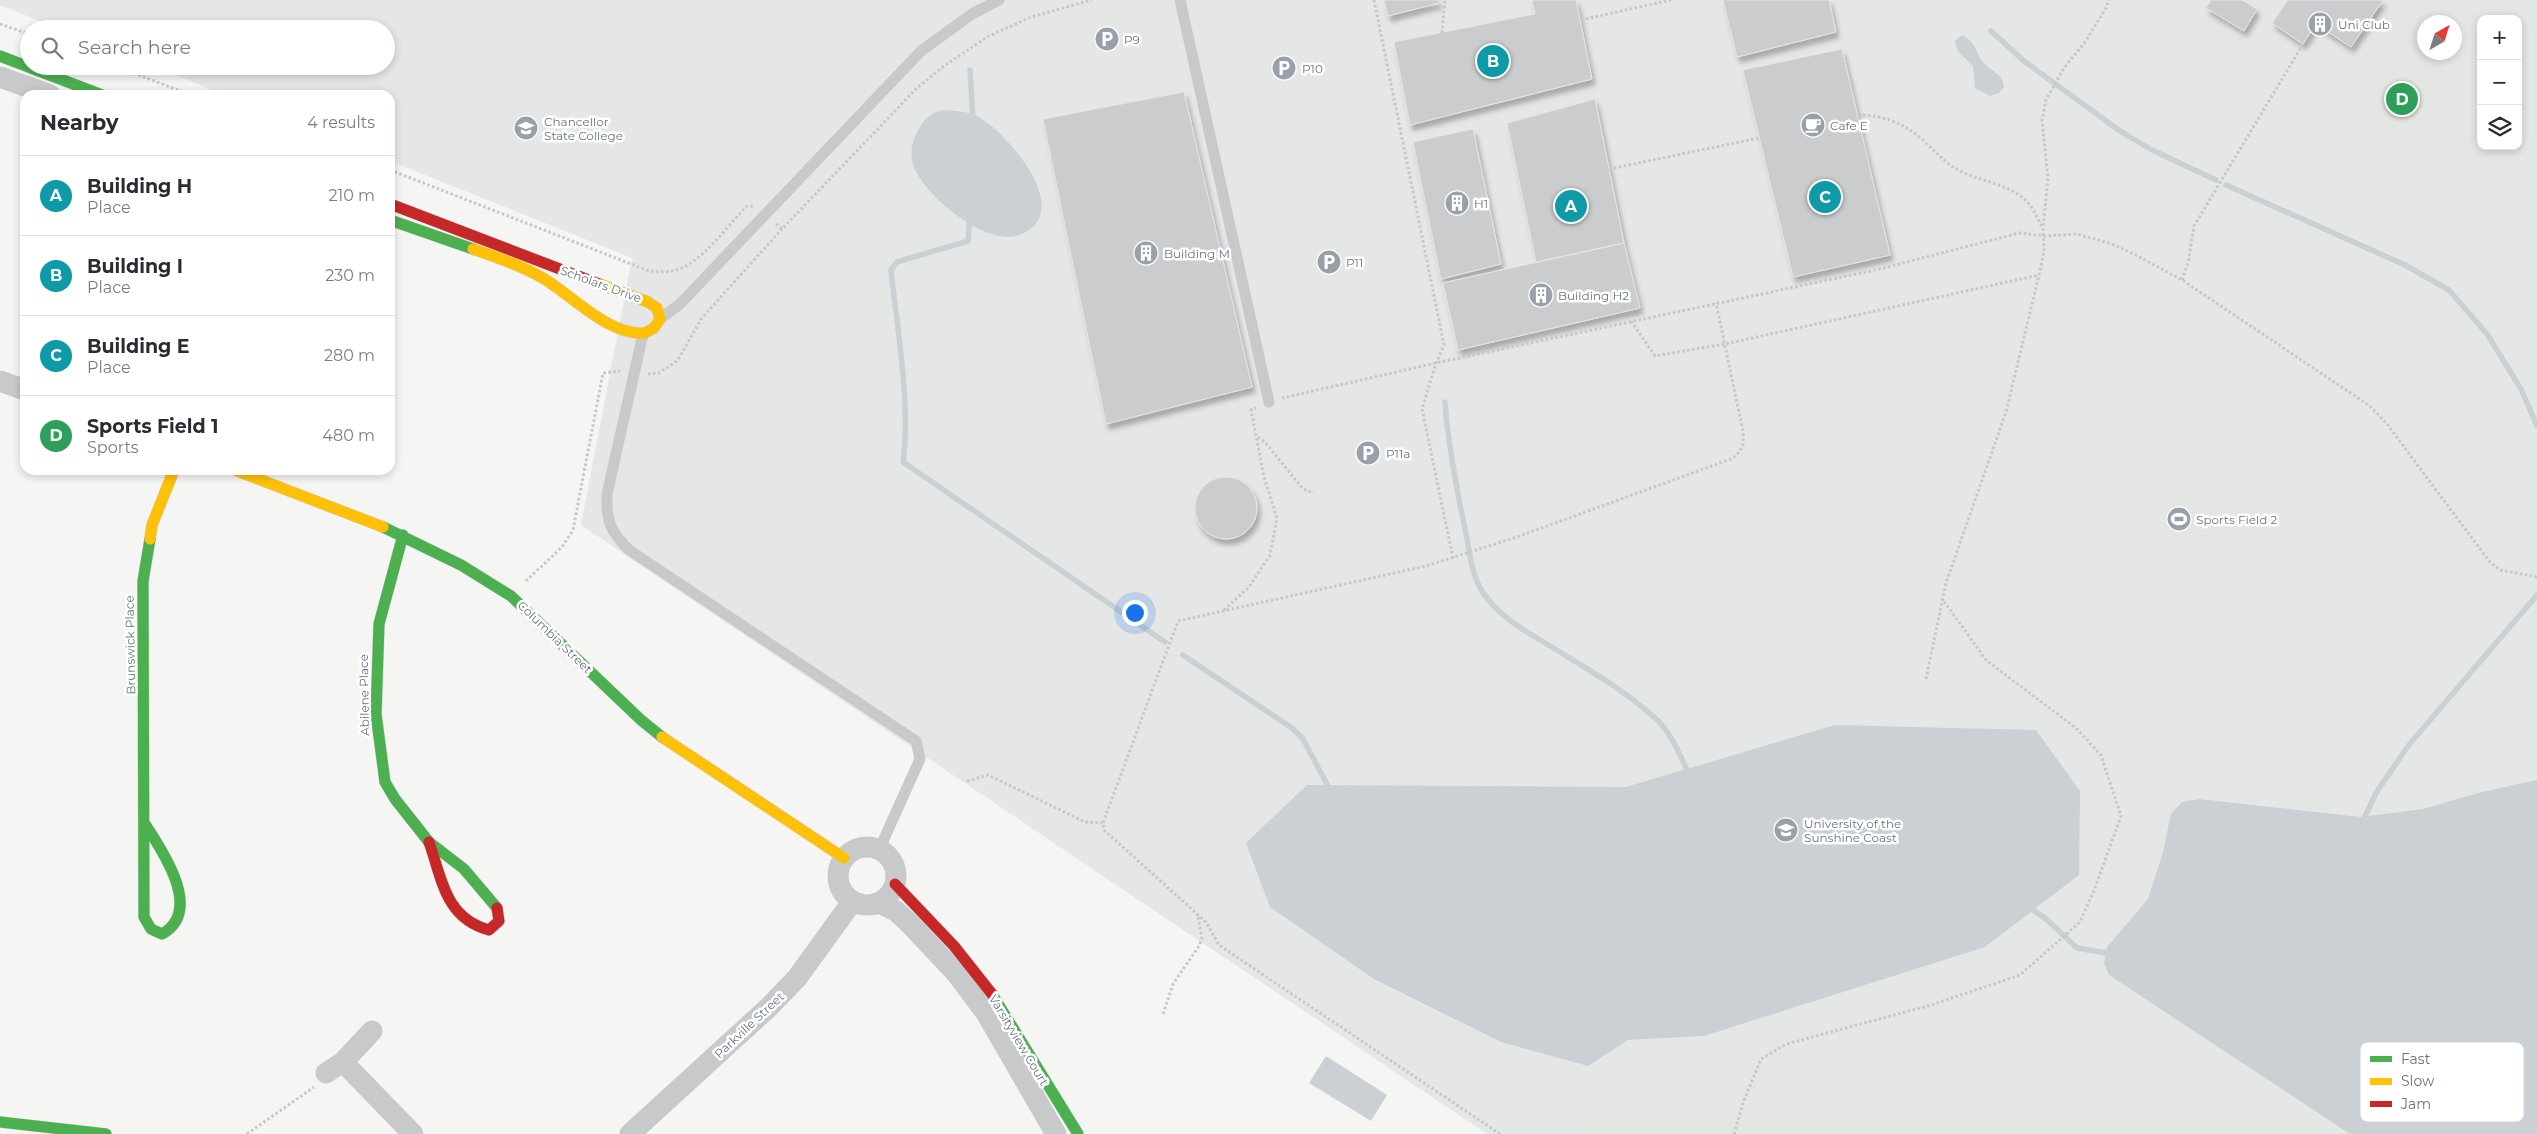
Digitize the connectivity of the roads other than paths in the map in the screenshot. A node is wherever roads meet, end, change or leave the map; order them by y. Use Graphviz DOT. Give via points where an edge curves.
graph roads {
  1 [pos="999,0"];
  2 [pos="1180,0"];
  3 [pos="0,56"];
  4 [pos="20,64"];
  5 [pos="50,75"];
  6 [pos="0,77"];
  7 [pos="36,90"];
  8 [pos="89,90"];
  9 [pos="395,206"];
  10 [pos="395,222"];
  11 [pos="660,319"];
  12 [pos="643,334"];
  13 [pos="0,381"];
  14 [pos="20,388"];
  15 [pos="1269,402"];
  16 [pos="172,475"];
  17 [pos="248,475"];
  18 [pos="403,535"];
  19 [pos="145,824"];
  20 [pos="429,842"];
  21 [pos="880,850"];
  22 [pos="844,858"];
  23 [pos="895,884"];
  24 [pos="852,902"];
  25 [pos="880,903"];
  26 [pos="372,1031"];
  27 [pos="0,1122"];
  28 [pos="1056,1124"];
  29 [pos="106,1134"];
  30 [pos="413,1134"];
  31 [pos="630,1134"];
  32 [pos="1078,1134"];
  1 -- 11 [label="lane" via="972,14 921,51 680,304"];
  2 -- 15 [label="lane"];
  3 -- 4 [label="street"];
  5 -- 8 [label="street"];
  6 -- 7 [label="street"];
  9 -- 11 [label="street, Scholars Drive" via="648,302 657,308"];
  10 -- 12 [label="street, Scholars Drive" via="528,271 609,323"];
  11 -- 12 [label="street" via="650,332"];
  12 -- 21 [label="lane" via="607,494 606,512 613,534 628,550 916,741 920,759"];
  13 -- 14 [label="street"];
  16 -- 19 [label="street, Brunswick Place" via="152,525 143,581"];
  17 -- 18 [label="street, Columbia Street"];
  18 -- 20 [label="street, Abilene Place" via="379,624 376,714 380,764 395,799"];
  18 -- 22 [label="street, Columbia Street" via="512,596 666,740"];
  19 -- 19 [label="street, Brunswick Place" via="173,868 178,888 178,917 173,927 162,934 154,933 144,917"];
  20 -- 20 [label="street, Abilene Place" via="464,868 497,906 499,921 489,930 477,928 452,908"];
  21 -- 22 [label="street" via="860,848"];
  21 -- 23 [label="street" via="894,864"];
  22 -- 24 [label="street" via="839,865 838,881 840,889"];
  23 -- 25 [label="street"];
  23 -- 28 [label="street, Varsityview Court" via="968,960 1006,1014"];
  24 -- 25 [label="street" via="861,905"];
  24 -- 31 [label="street, Parkville Street" via="797,978"];
  25 -- 28 [label="street, Varsityview Court" via="896,911 956,973"];
  26 -- 30 [label="street" via="334,1067"];
  27 -- 29 [label="street"];
  28 -- 32 [label="street, Varsityview Court"];
}
